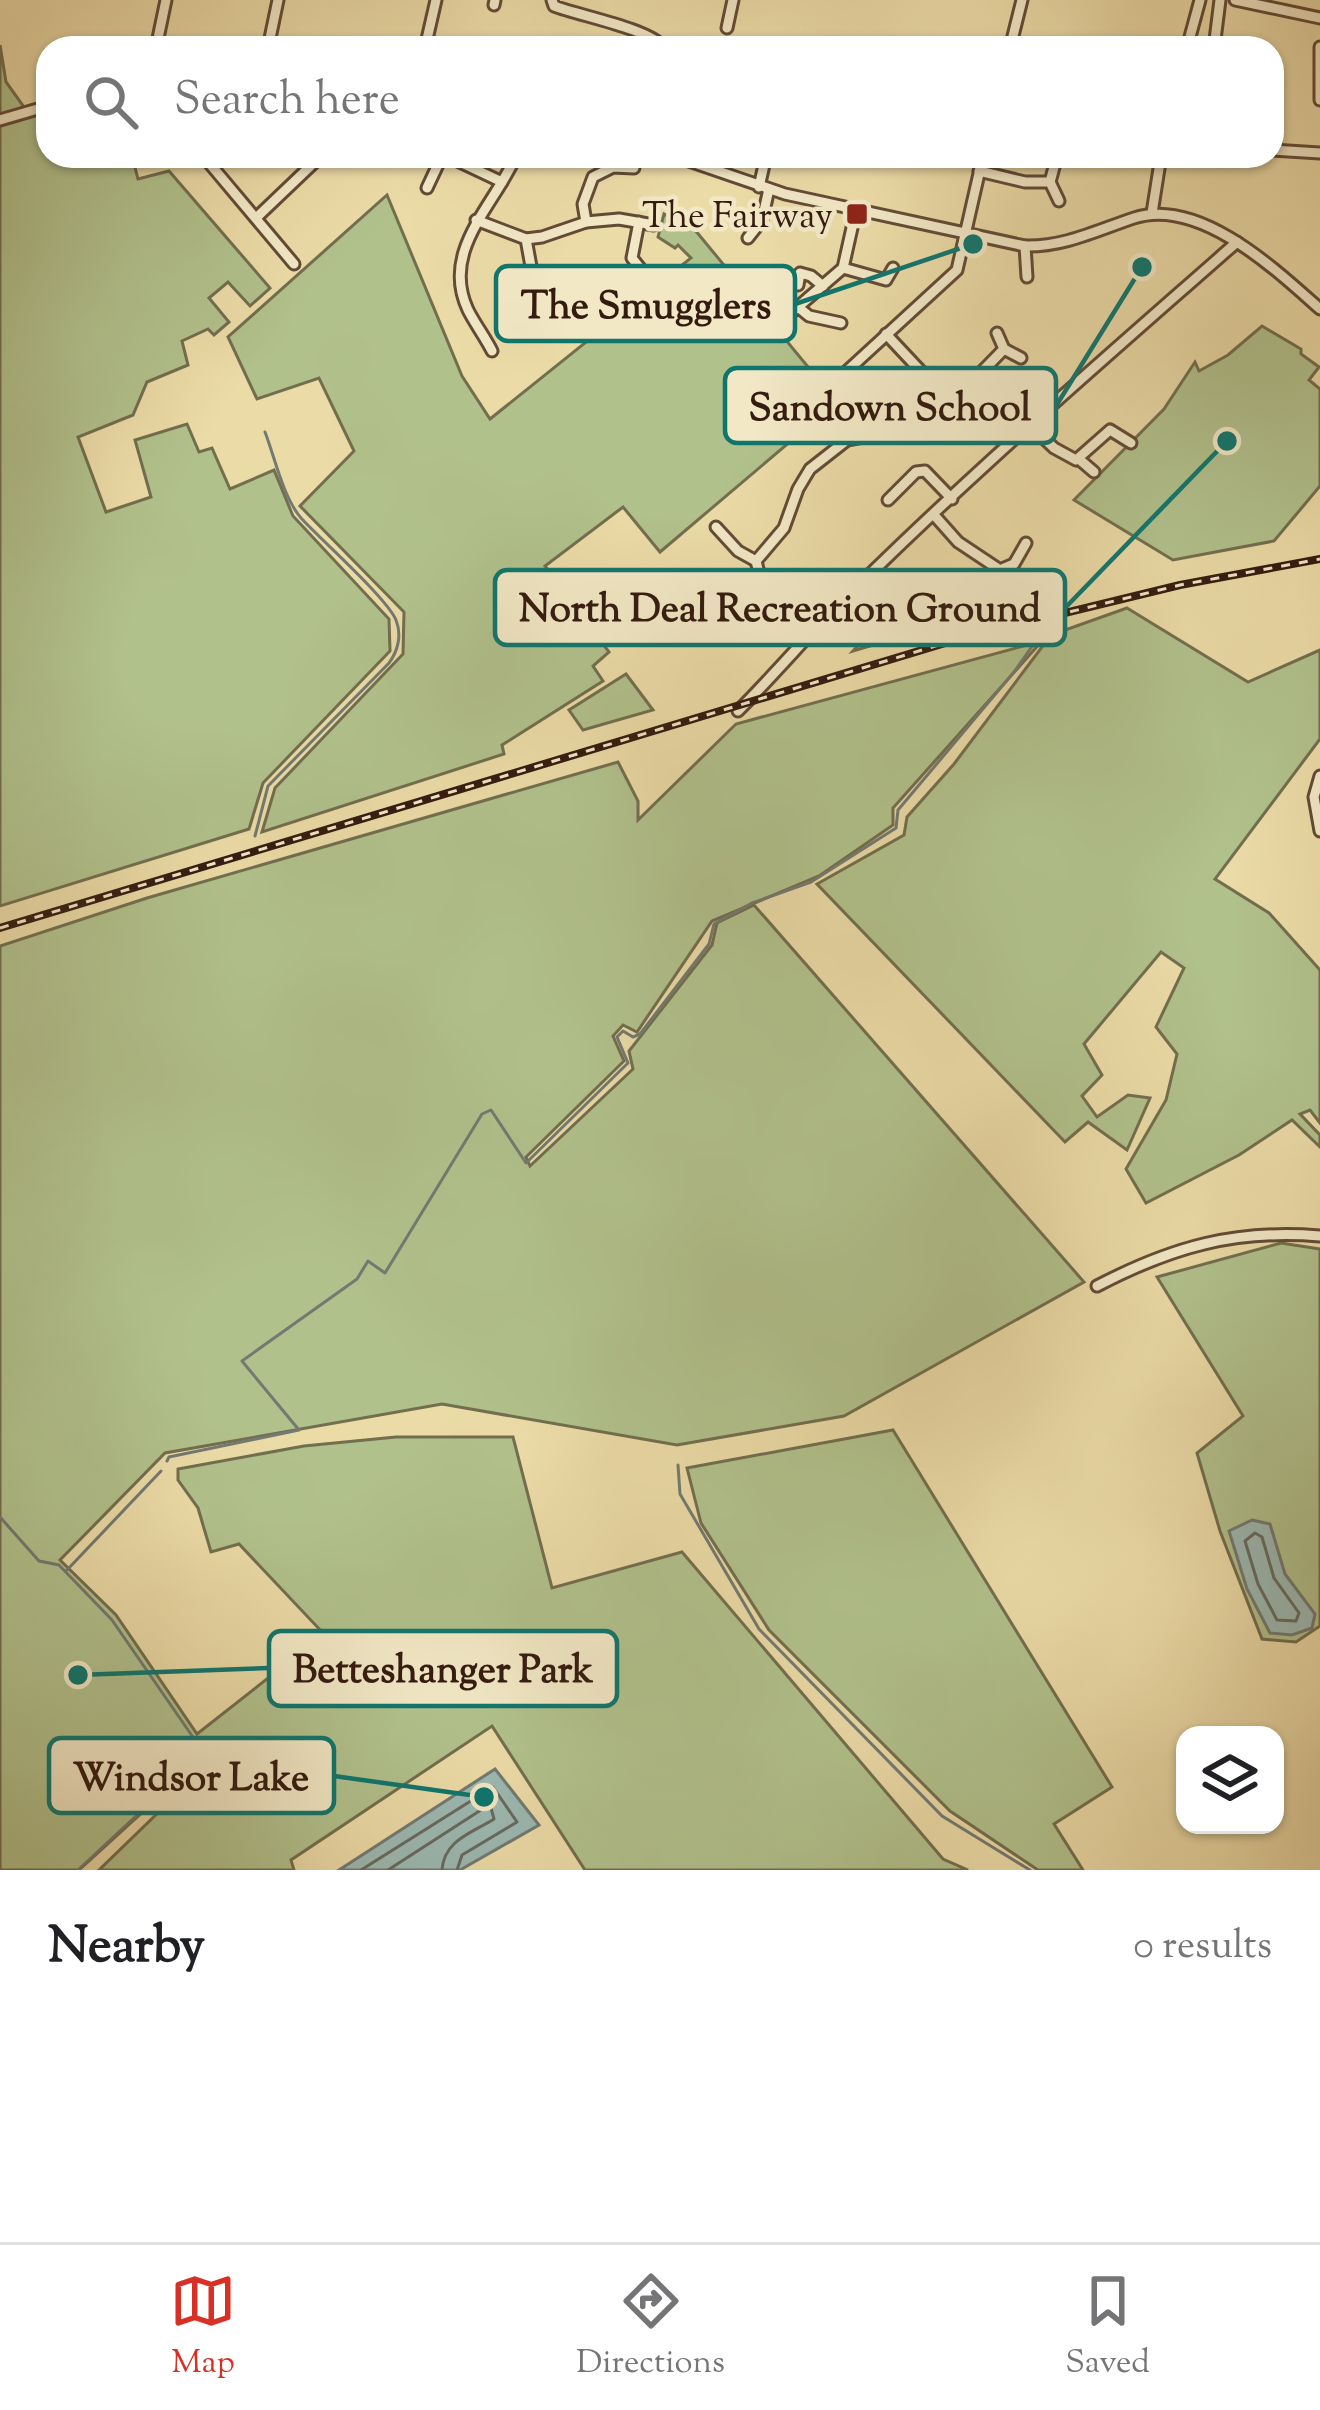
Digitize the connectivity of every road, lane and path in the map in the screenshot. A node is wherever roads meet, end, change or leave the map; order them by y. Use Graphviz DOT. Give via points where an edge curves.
graph roads {
  1 [pos="166,0"];
  2 [pos="278,0"];
  3 [pos="436,0"];
  4 [pos="551,0"];
  5 [pos="734,0"];
  6 [pos="1022,0"];
  7 [pos="1200,0"];
  8 [pos="1220,0"];
  9 [pos="1235,0"];
  10 [pos="1252,2"];
  11 [pos="1320,18"];
  12 [pos="728,28"];
  13 [pos="158,36"];
  14 [pos="270,36"];
  15 [pos="428,36"];
  16 [pos="654,36"];
  17 [pos="1013,36"];
  18 [pos="1190,36"];
  19 [pos="1216,36"];
  20 [pos="1320,47"];
  21 [pos="1320,100"];
  22 [pos="36,110"];
  23 [pos="0,120"];
  24 [pos="1284,152"];
  25 [pos="1320,153"];
  26 [pos="211,168"];
  27 [pos="309,168"];
  28 [pos="434,168"];
  29 [pos="471,168"];
  30 [pos="510,168"];
  31 [pos="634,168"];
  32 [pos="708,168"];
  33 [pos="765,168"];
  34 [pos="980,168"];
  35 [pos="1054,168"];
  36 [pos="1159,168"];
  37 [pos="979,171"];
  38 [pos="502,182"];
  39 [pos="1050,182"];
  40 [pos="427,188"];
  41 [pos="764,188"];
  42 [pos="1059,200"];
  43 [pos="856,210"];
  44 [pos="1152,213"];
  45 [pos="256,218"];
  46 [pos="476,220"];
  47 [pos="586,222"];
  48 [pos="639,222"];
  49 [pos="654,225"];
  50 [pos="965,234"];
  51 [pos="748,238"];
  52 [pos="526,239"];
  53 [pos="1238,242"];
  54 [pos="1025,246"];
  55 [pos="295,264"];
  56 [pos="621,267"];
  57 [pos="843,268"];
  58 [pos="892,268"];
  59 [pos="1027,278"];
  60 [pos="798,285"];
  61 [pos="824,286"];
  62 [pos="798,308"];
  63 [pos="1320,309"];
  64 [pos="545,312"];
  65 [pos="841,323"];
  66 [pos="777,325"];
  67 [pos="997,333"];
  68 [pos="886,334"];
  69 [pos="1004,349"];
  70 [pos="492,351"];
  71 [pos="1021,358"];
  72 [pos="835,382"];
  73 [pos="945,397"];
  74 [pos="1031,426"];
  75 [pos="1131,443"];
  76 [pos="1080,460"];
  77 [pos="1094,472"];
  78 [pos="890,478"];
  79 [pos="899,488"];
  80 [pos="952,499"];
  81 [pos="888,500"];
  82 [pos="934,515"];
  83 [pos="718,536"];
  84 [pos="1026,543"];
  85 [pos="756,561"];
  86 [pos="866,582"];
  87 [pos="776,589"];
  88 [pos="882,598"];
  89 [pos="738,711"];
  90 [pos="1320,776"];
  91 [pos="1320,831"];
  92 [pos="1320,1236"];
  93 [pos="1097,1286"];
  1 -- 13 [label="street"];
  2 -- 14 [label="street"];
  3 -- 15 [label="street"];
  4 -- 16 [label="street"];
  5 -- 12 [label="street"];
  6 -- 17 [label="street"];
  7 -- 18 [label="street"];
  8 -- 19 [label="street"];
  9 -- 10 [label="street"];
  10 -- 11 [label="street"];
  20 -- 21 [label="street"];
  22 -- 23 [label="street"];
  24 -- 25 [label="street"];
  26 -- 45 [label="street"];
  27 -- 45 [label="street"];
  28 -- 40 [label="street"];
  29 -- 38 [label="street"];
  30 -- 38 [label="street"];
  31 -- 47 [label="street" via="602,170 586,188"];
  32 -- 41 [label="street"];
  33 -- 41 [label="street"];
  34 -- 37 [label="street"];
  35 -- 39 [label="street"];
  36 -- 44 [label="street"];
  37 -- 39 [label="street"];
  37 -- 50 [label="street"];
  38 -- 46 [label="street"];
  39 -- 42 [label="street"];
  41 -- 43 [label="street"];
  41 -- 51 [label="street" via="762,220"];
  43 -- 50 [label="street"];
  43 -- 57 [label="street"];
  44 -- 53 [label="street"];
  44 -- 54 [label="street"];
  45 -- 55 [label="street"];
  46 -- 52 [label="street"];
  46 -- 70 [label="street" via="461,283"];
  47 -- 48 [label="street"];
  47 -- 52 [label="street"];
  48 -- 49 [label="street"];
  48 -- 56 [label="street" via="636,263"];
  50 -- 54 [label="street"];
  50 -- 68 [label="street" via="957,270"];
  52 -- 64 [label="street" via="532,272 560,298"];
  53 -- 63 [label="street"];
  53 -- 74 [label="street"];
  54 -- 59 [label="street"];
  57 -- 58 [label="street" via="886,280"];
  57 -- 61 [label="street"];
  60 -- 61 [label="street" via="800,273"];
  61 -- 62 [label="street"];
  62 -- 65 [label="street"];
  62 -- 66 [label="street"];
  67 -- 69 [label="street"];
  68 -- 72 [label="street"];
  68 -- 73 [label="street"];
  69 -- 71 [label="street"];
  69 -- 73 [label="street" via="966,388"];
  73 -- 85 [label="street" via="923,426 847,440 811,469 793,487 784,528"];
  74 -- 76 [label="street"];
  74 -- 80 [label="street"];
  75 -- 76 [label="street" via="1110,430"];
  76 -- 77 [label="street"];
  78 -- 79 [label="street"];
  79 -- 80 [label="street" via="925,471"];
  79 -- 81 [label="street"];
  80 -- 82 [label="street"];
  82 -- 84 [label="street" via="1000,570"];
  82 -- 86 [label="street"];
  83 -- 85 [label="street"];
  85 -- 87 [label="street" via="760,577"];
  86 -- 88 [label="street"];
  86 -- 89 [label="street" via="810,626"];
  90 -- 91 [label="street"];
  92 -- 93 [label="street" via="1207,1240"];
}
